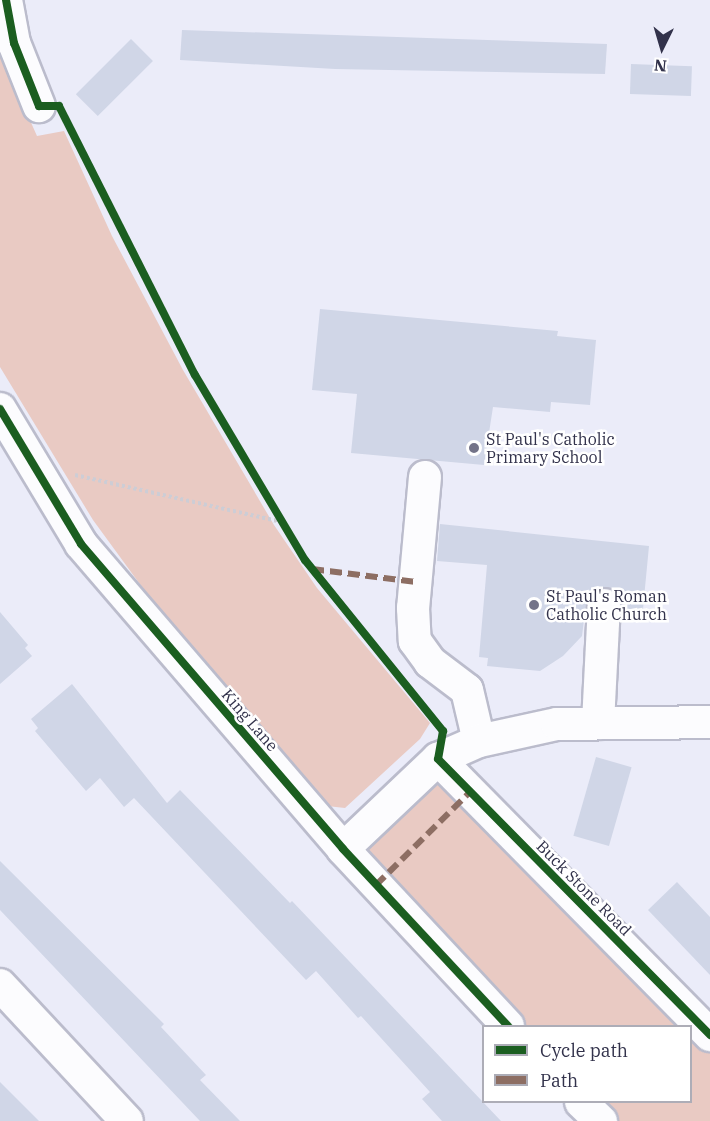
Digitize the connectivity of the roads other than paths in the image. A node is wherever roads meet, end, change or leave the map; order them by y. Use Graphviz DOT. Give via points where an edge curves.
graph roads {
  1 [pos="6,0"];
  2 [pos="39,106"];
  3 [pos="0,409"];
  4 [pos="425,477"];
  5 [pos="604,605"];
  6 [pos="710,722"];
  7 [pos="598,723"];
  8 [pos="479,741"];
  9 [pos="438,759"];
  10 [pos="343,849"];
  11 [pos="0,985"];
  12 [pos="507,1025"];
  13 [pos="710,1035"];
  14 [pos="583,1103"];
  15 [pos="127,1121"];
  16 [pos="601,1121"];
  1 -- 2 [label="street" via="14,43"];
  3 -- 10 [label="street, King Lane" via="81,544"];
  4 -- 8 [label="street" via="413,608 415,641 430,662 467,690"];
  5 -- 7 [label="street"];
  6 -- 7 [label="street"];
  7 -- 8 [label="street" via="557,724"];
  8 -- 9 [label="street"];
  9 -- 10 [label="street"];
  9 -- 13 [label="street, Buck Stone Road"];
  10 -- 12 [label="street, King Lane"];
  11 -- 15 [label="street"];
  14 -- 16 [label="street"];
}
